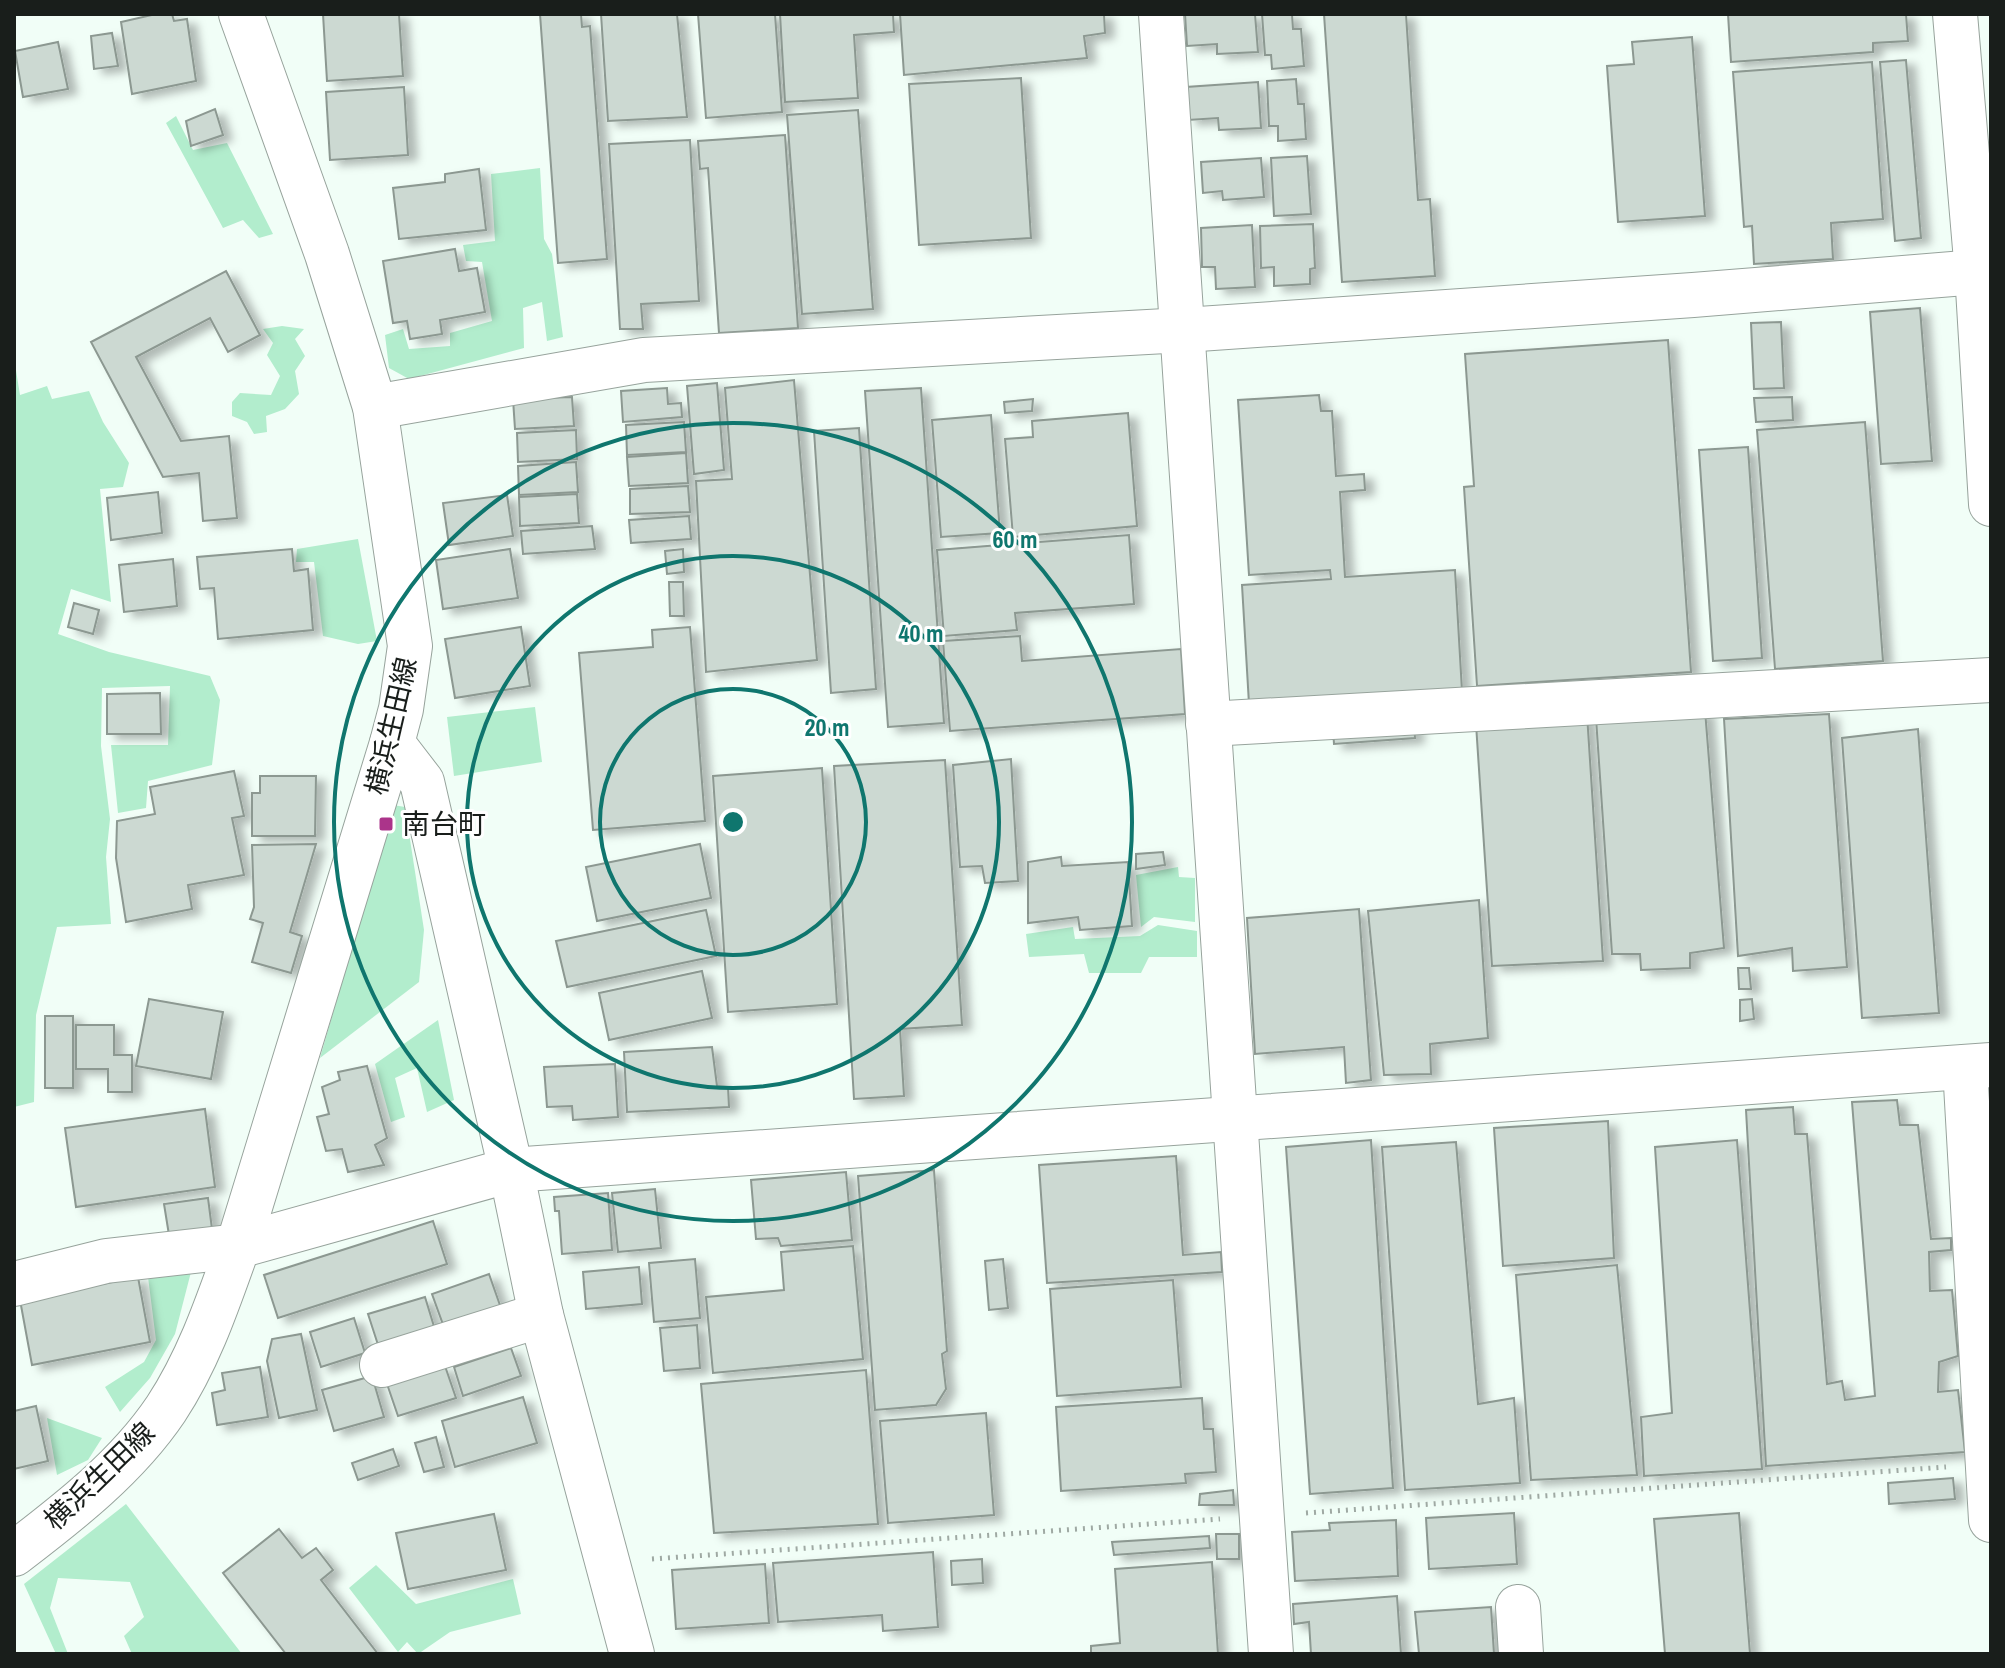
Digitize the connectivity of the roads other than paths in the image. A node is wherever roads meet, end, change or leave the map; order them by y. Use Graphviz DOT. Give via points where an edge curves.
graph roads {
  1 [pos="241,14"];
  2 [pos="1161,14"];
  3 [pos="1955,14"];
  4 [pos="1977,272"];
  5 [pos="1184,330"];
  6 [pos="375,407"];
  7 [pos="1991,504"];
  8 [pos="1991,680"];
  9 [pos="1208,724"];
  10 [pos="392,743"];
  11 [pos="1978,1066"];
  12 [pos="1236,1119"];
  13 [pos="511,1170"];
  14 [pos="238,1246"];
  15 [pos="14,1284"];
  16 [pos="541,1315"];
  17 [pos="382,1365"];
  18 [pos="1991,1520"];
  19 [pos="14,1554"];
  20 [pos="1518,1607"];
  21 [pos="632,1654"];
  22 [pos="1271,1654"];
  23 [pos="1521,1654"];
  1 -- 6 [label="street, 横浜生田線"];
  2 -- 5 [label="street"];
  3 -- 4 [label="street"];
  4 -- 5 [label="street"];
  4 -- 7 [label="street"];
  5 -- 6 [label="street" via="644,360"];
  5 -- 9 [label="street"];
  6 -- 10 [label="street, 横浜生田線" via="410,646"];
  8 -- 9 [label="street"];
  9 -- 12 [label="street"];
  10 -- 13 [label="street" via="422,782"];
  10 -- 14 [label="street, 横浜生田線"];
  11 -- 12 [label="street"];
  11 -- 18 [label="street"];
  12 -- 13 [label="street"];
  12 -- 22 [label="street"];
  13 -- 14 [label="street"];
  13 -- 16 [label="street"];
  14 -- 15 [label="street" via="106,1261"];
  14 -- 19 [label="street, 横浜生田線" via="192,1364 165,1410 103,1480"];
  16 -- 17 [label="street"];
  16 -- 21 [label="street"];
  20 -- 23 [label="street"];
}
